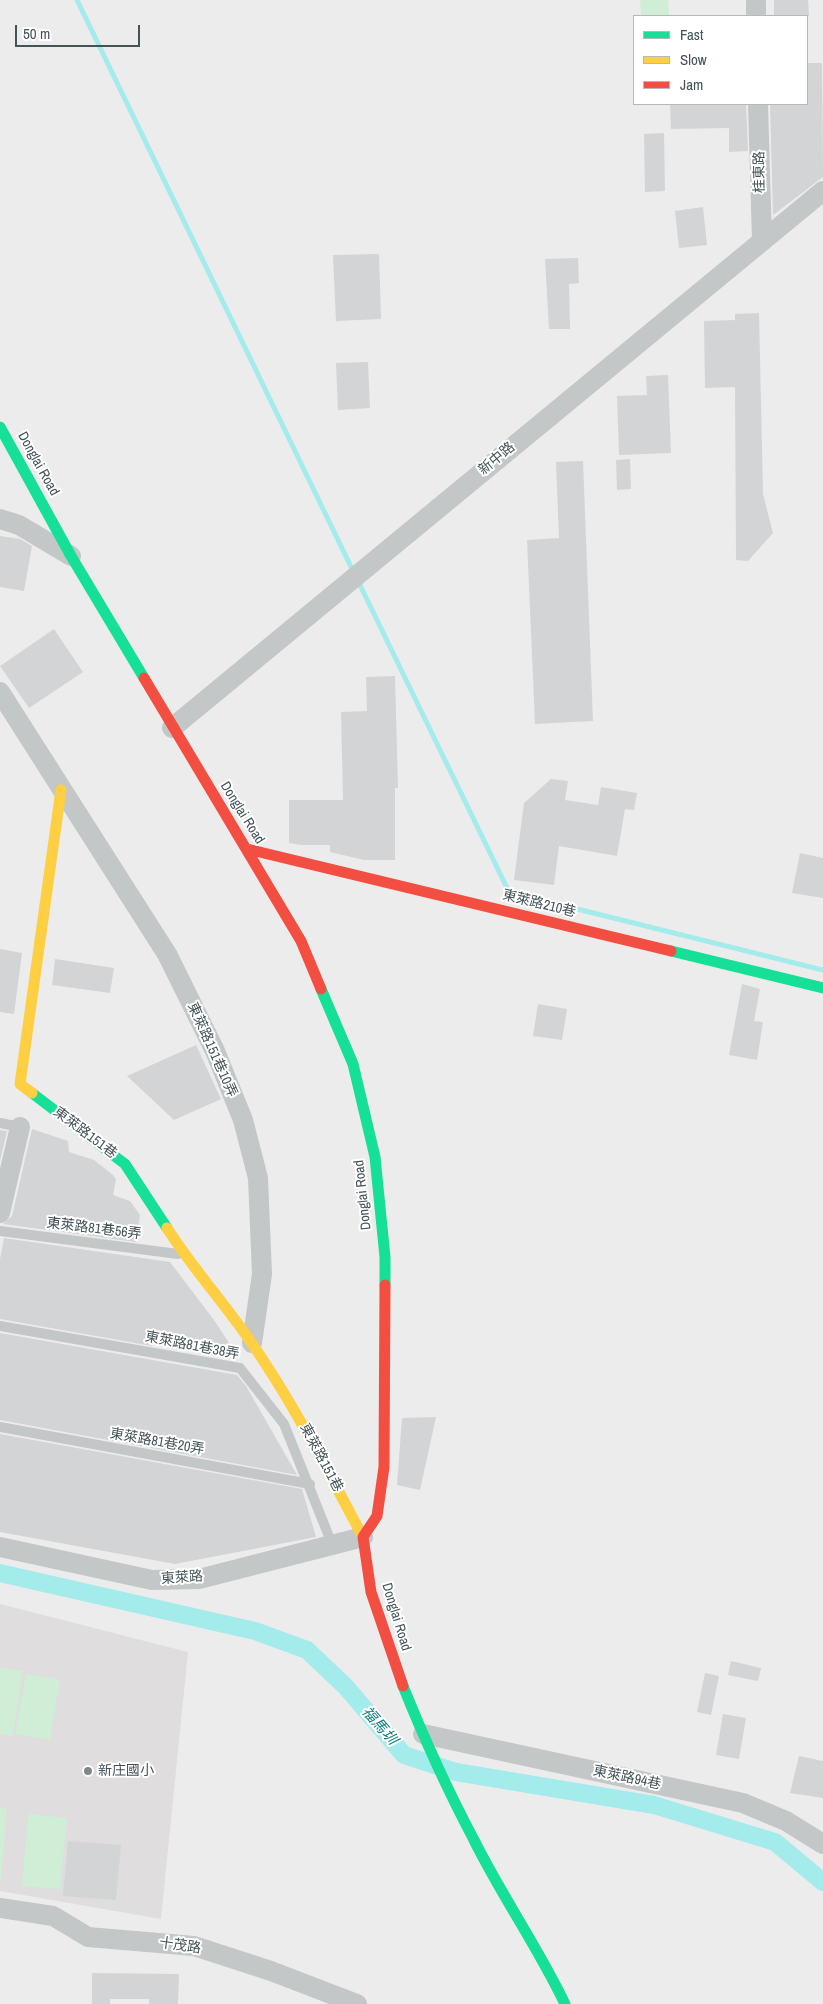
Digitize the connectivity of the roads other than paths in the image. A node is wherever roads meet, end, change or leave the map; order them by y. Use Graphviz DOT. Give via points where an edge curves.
graph roads {
  1 [pos="756,0"];
  2 [pos="756,15"];
  3 [pos="758,105"];
  4 [pos="823,191"];
  5 [pos="762,241"];
  6 [pos="0,427"];
  7 [pos="0,519"];
  8 [pos="71,556"];
  9 [pos="0,692"];
  10 [pos="172,728"];
  11 [pos="61,790"];
  12 [pos="247,849"];
  13 [pos="823,988"];
  14 [pos="0,1123"];
  15 [pos="20,1127"];
  16 [pos="0,1214"];
  17 [pos="0,1231"];
  18 [pos="184,1254"];
  19 [pos="0,1326"];
  20 [pos="252,1343"];
  21 [pos="0,1427"];
  22 [pos="310,1484"];
  23 [pos="363,1537"];
  24 [pos="332,1544"];
  25 [pos="0,1546"];
  26 [pos="423,1734"];
  27 [pos="823,1844"];
  28 [pos="0,1908"];
  29 [pos="357,2004"];
  30 [pos="565,2004"];
  1 -- 2 [label="street"];
  3 -- 5 [label="street, 桂東路"];
  4 -- 5 [label="street, 新中路"];
  5 -- 10 [label="street, 新中路"];
  6 -- 8 [label="street, Donglai Road"];
  7 -- 8 [label="street" via="19,525"];
  8 -- 10 [label="street, Donglai Road"];
  9 -- 11 [label="street"];
  10 -- 12 [label="street, Donglai Road"];
  11 -- 18 [label="street, 東萊路151巷" via="20,1084 126,1164"];
  11 -- 20 [label="street, 東萊路151巷10弄" via="167,954 215,1051 244,1120 258,1178 262,1274"];
  12 -- 13 [label="street, 東萊路210巷"];
  12 -- 23 [label="street, Donglai Road" via="301,941 353,1064 375,1157 385,1257 384,1467 377,1516"];
  14 -- 15 [label="lane"];
  15 -- 16 [label="street"];
  17 -- 18 [label="lane, 東萊路81巷56弄"];
  18 -- 20 [label="street, 東萊路151巷"];
  19 -- 22 [label="lane, 東萊路81巷38弄" via="240,1368 284,1424"];
  20 -- 23 [label="street, 東萊路151巷" via="292,1404"];
  21 -- 22 [label="lane, 東萊路81巷20弄"];
  22 -- 24 [label="lane, 東萊路81巷38弄"];
  23 -- 24 [label="street, 東萊路"];
  23 -- 26 [label="street, Donglai Road" via="371,1592 396,1669"];
  24 -- 25 [label="street, 東萊路" via="199,1579 152,1580"];
  26 -- 27 [label="street, 東萊路94巷" via="743,1803 786,1821"];
  26 -- 30 [label="street, Donglai Road" via="473,1839"];
  28 -- 29 [label="street, 十茂路" via="53,1916 88,1937 194,1946"];
}
